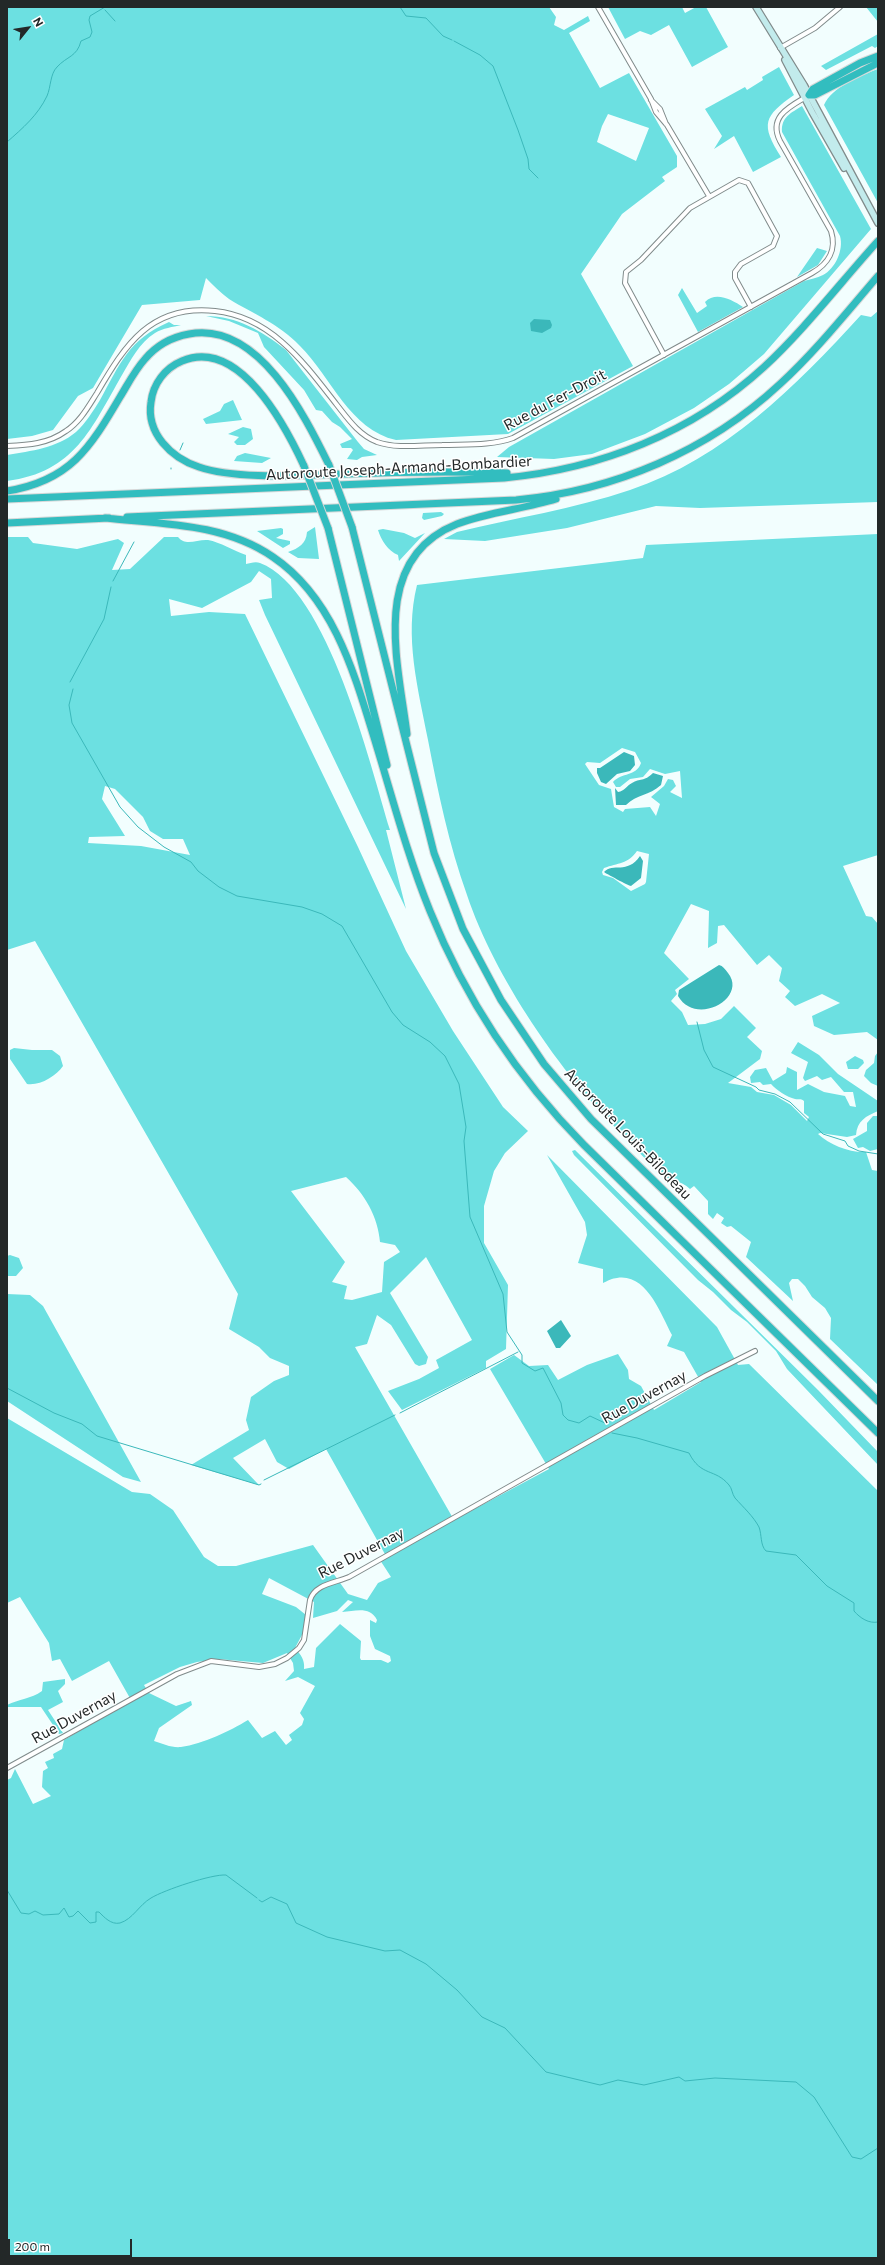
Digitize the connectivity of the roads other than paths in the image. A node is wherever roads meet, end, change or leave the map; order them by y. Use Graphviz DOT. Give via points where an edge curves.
graph roads {
  1 [pos="598,7"];
  2 [pos="756,7"];
  3 [pos="840,7"];
  4 [pos="779,48"];
  5 [pos="878,56"];
  6 [pos="878,63"];
  7 [pos="807,97"];
  8 [pos="709,196"];
  9 [pos="878,223"];
  10 [pos="878,241"];
  11 [pos="878,276"];
  12 [pos="752,307"];
  13 [pos="664,355"];
  14 [pos="7,446"];
  15 [pos="535,474"];
  16 [pos="587,488"];
  17 [pos="7,491"];
  18 [pos="7,499"];
  19 [pos="105,518"];
  20 [pos="7,523"];
  21 [pos="411,766"];
  22 [pos="403,831"];
  23 [pos="755,1351"];
  24 [pos="878,1401"];
  25 [pos="878,1433"];
  26 [pos="7,1768"];
  1 -- 8 [label="street" via="656,112 667,125"];
  2 -- 4 [label="main road"];
  3 -- 4 [label="street" via="815,28"];
  4 -- 7 [label="main road" via="795,70"];
  5 -- 7 [label="highway" via="813,89"];
  6 -- 7 [label="highway"];
  7 -- 9 [label="main road"];
  7 -- 12 [label="street, Rue du Fer-Droit" via="782,113 776,131 830,230 832,251 822,267"];
  8 -- 12 [label="street" via="736,181 745,181 777,236 773,246 741,264 735,272 735,278"];
  8 -- 13 [label="street" via="684,213 624,274 625,283"];
  10 -- 15 [label="highway, Autoroute Joseph-Armand-Bombardier" via="780,352 748,381 712,408 675,430 628,451 582,465"];
  11 -- 16 [label="highway" via="796,368 738,418 661,463"];
  12 -- 13 [label="street, Rue du Fer-Droit"];
  13 -- 14 [label="street, Rue du Fer-Droit" via="509,440 394,446 376,442 359,431 298,356 271,333 224,312 189,312 156,322 131,341 118,357 84,413 67,431 41,443"];
  15 -- 18 [label="highway, Autoroute Joseph-Armand-Bombardier"];
  15 -- 22 [label="highway, bridge" via="462,472 281,475 205,469 178,457 156,434 150,411 156,385 169,369 190,359 210,358 228,364 245,376 286,431 304,466 328,528"];
  16 -- 19 [label="highway" via="508,501"];
  16 -- 21 [label="highway" via="540,504 455,525 432,538 411,561 398,591 395,626"];
  17 -- 21 [label="highway, bridge" via="42,482 70,466 91,444 146,358 167,342 197,333 234,340 261,359 294,403 329,465 352,527"];
  19 -- 20 [label="highway"];
  19 -- 22 [label="highway" via="196,527 231,535 270,554 300,579 324,609 342,647"];
  21 -- 24 [label="highway, Autoroute Louis-Bilodeau" via="434,853 461,923 501,1000 544,1064 605,1134"];
  22 -- 25 [label="highway" via="427,903 453,960 480,1010 523,1074 584,1145"];
  23 -- 26 [label="street, Rue Duvernay" via="705,1376 349,1577 319,1588 310,1600 304,1640 287,1658 275,1664 258,1667 211,1662 177,1674"];
}
